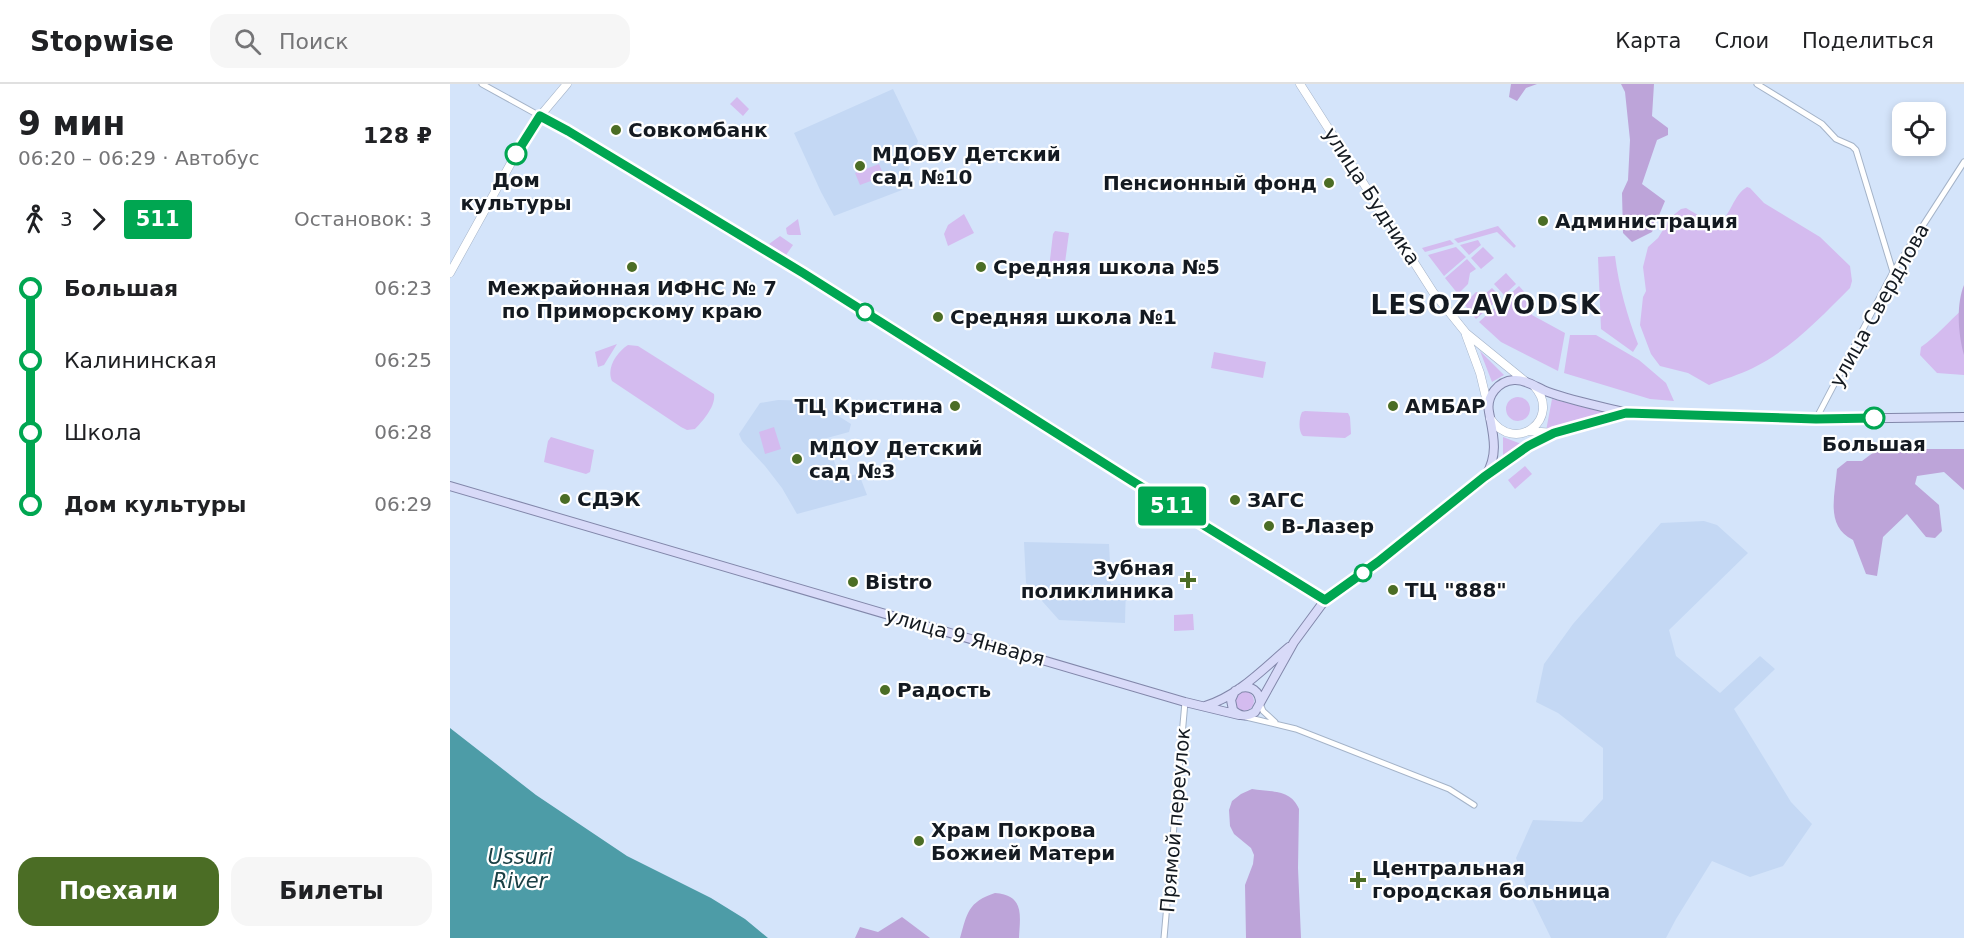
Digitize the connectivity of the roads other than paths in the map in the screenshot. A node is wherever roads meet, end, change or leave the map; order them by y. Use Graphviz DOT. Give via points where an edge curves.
graph roads {
  1 [pos="482,84"];
  2 [pos="567,84"];
  3 [pos="1300,84"];
  4 [pos="1756,84"];
  5 [pos="540,116"];
  6 [pos="1964,162"];
  7 [pos="1893,272"];
  8 [pos="450,273"];
  9 [pos="1466,333"];
  10 [pos="1528,383"];
  11 [pos="1488,408"];
  12 [pos="1626,413"];
  13 [pos="1964,417"];
  14 [pos="1490,418"];
  15 [pos="1816,419"];
  16 [pos="1528,431"];
  17 [pos="1554,433"];
  18 [pos="1524,449"];
  19 [pos="1484,477"];
  20 [pos="450,486"];
  21 [pos="1325,600"];
  22 [pos="1294,642"];
  23 [pos="1238,690"];
  24 [pos="1185,702"];
  25 [pos="1260,704"];
  26 [pos="1204,706"];
  27 [pos="1242,716"];
  28 [pos="1276,723"];
  29 [pos="1474,805"];
  30 [pos="1164,938"];
  1 -- 5 [label="street"];
  2 -- 5 [label="main road"];
  3 -- 9 [label="main road, улица Будника" via="1433,292"];
  4 -- 7 [label="street" via="1856,150"];
  5 -- 8 [label="main road"];
  5 -- 21 [label="main road" via="803,273"];
  6 -- 7 [label="street, улица Свердлова"];
  7 -- 15 [label="street, улица Свердлова"];
  9 -- 10 [label="main road, улица Будника"];
  9 -- 11 [label="main road"];
  10 -- 11 [label="main road" via="1506,381 1492,392"];
  10 -- 12 [label="main road, улица Будника"];
  10 -- 16 [label="main road" via="1539,392 1543,410 1536,426"];
  11 -- 14 [label="main road"];
  12 -- 15 [label="main road"];
  12 -- 17 [label="main road"];
  13 -- 15 [label="main road"];
  14 -- 16 [label="main road" via="1502,431"];
  14 -- 19 [label="main road" via="1494,452"];
  16 -- 17 [label="main road"];
  16 -- 18 [label="main road"];
  17 -- 18 [label="main road"];
  18 -- 19 [label="main road"];
  19 -- 21 [label="main road"];
  20 -- 24 [label="main road, улица 9 Января"];
  21 -- 22 [label="main road"];
  22 -- 23 [label="main road"];
  22 -- 25 [label="main road"];
  23 -- 25 [label="main road" via="1248,687 1256,691"];
  23 -- 26 [label="main road"];
  23 -- 27 [label="main road" via="1232,695 1231,705"];
  24 -- 26 [label="main road, улица 9 Января"];
  24 -- 30 [label="street, Прямой переулок"];
  25 -- 27 [label="main road" via="1256,712"];
  25 -- 28 [label="street"];
  26 -- 27 [label="main road, улица 9 Января"];
  27 -- 28 [label="street, улица 9 Января"];
  28 -- 29 [label="street, улица 9 Января" via="1449,789"];
}
